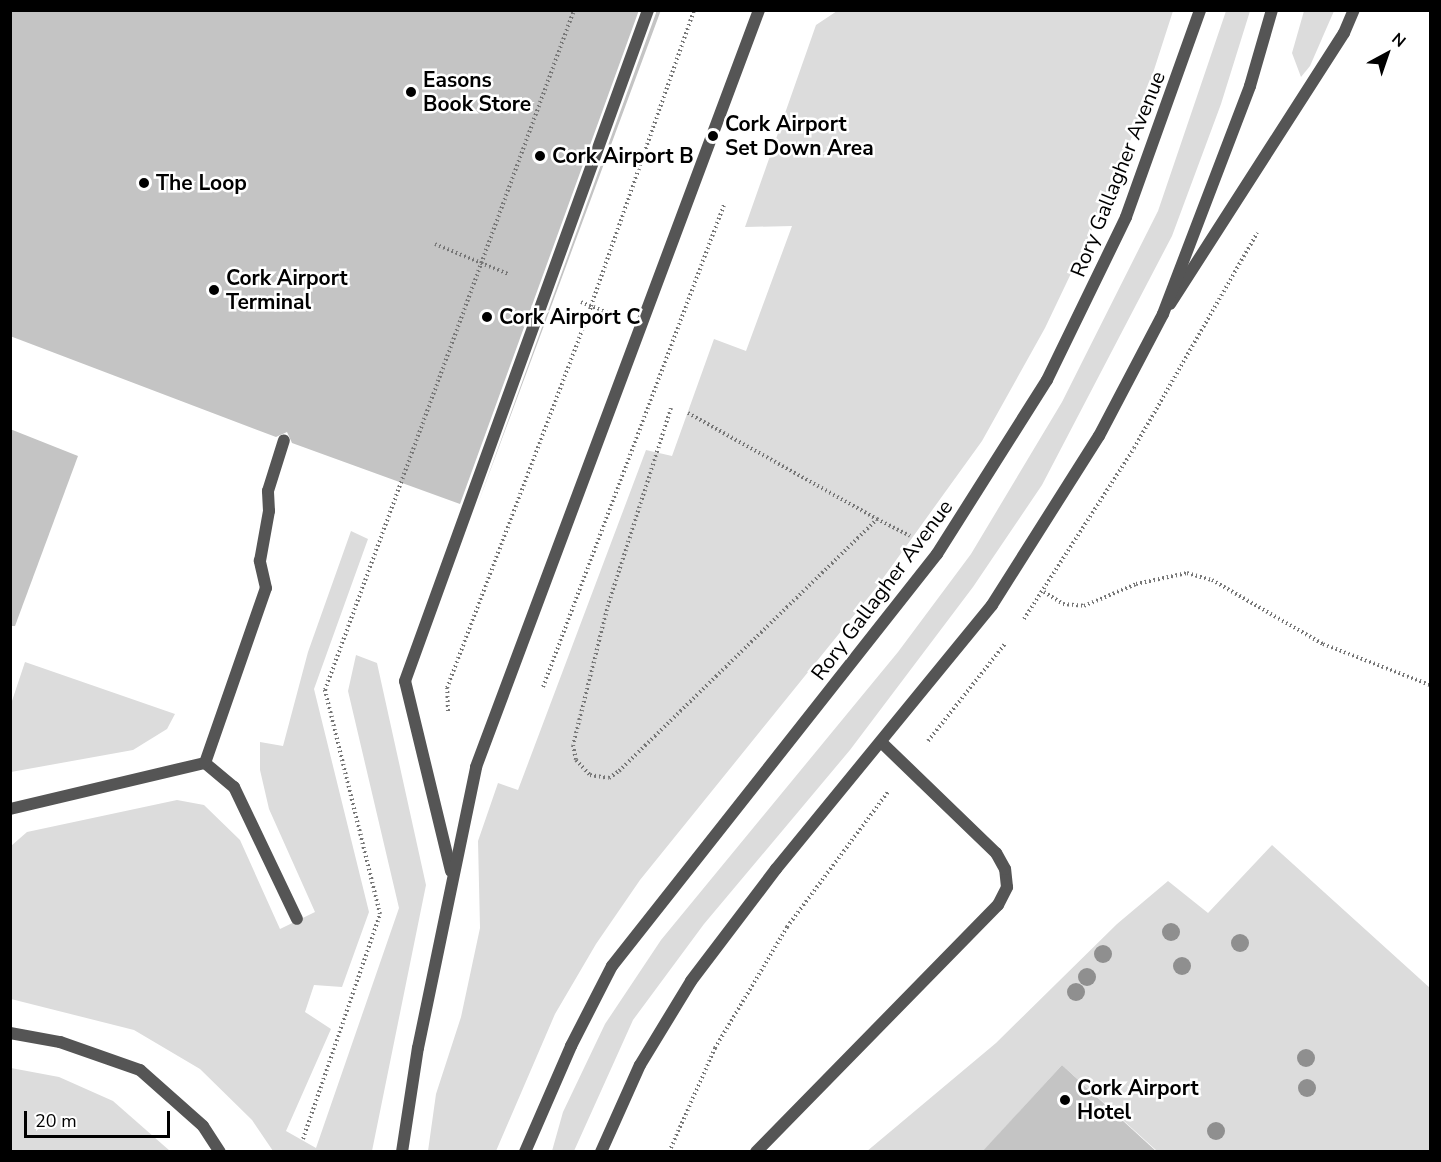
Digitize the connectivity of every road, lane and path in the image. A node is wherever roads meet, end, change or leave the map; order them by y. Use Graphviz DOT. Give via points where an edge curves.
graph roads {
  1 [pos="574,10"];
  2 [pos="648,10"];
  3 [pos="694,10"];
  4 [pos="759,10"];
  5 [pos="1200,10"];
  6 [pos="1272,10"];
  7 [pos="1354,10"];
  8 [pos="727,196"];
  9 [pos="435,244"];
  10 [pos="480,263"];
  11 [pos="508,274"];
  12 [pos="581,302"];
  13 [pos="591,306"];
  14 [pos="1163,314"];
  15 [pos="622,318"];
  16 [pos="671,408"];
  17 [pos="688,413"];
  18 [pos="284,440"];
  19 [pos="877,519"];
  20 [pos="916,539"];
  21 [pos="1036,588"];
  22 [pos="1431,685"];
  23 [pos="447,688"];
  24 [pos="541,692"];
  25 [pos="882,743"];
  26 [pos="205,763"];
  27 [pos="10,809"];
  28 [pos="452,875"];
  29 [pos="297,919"];
  30 [pos="10,1033"];
  31 [pos="303,1139"];
  32 [pos="219,1152"];
  33 [pos="402,1152"];
  34 [pos="525,1152"];
  35 [pos="601,1152"];
  36 [pos="756,1152"];
  1 -- 10 [label="path"];
  2 -- 28 [label="street" via="405,681"];
  3 -- 13 [label="path"];
  4 -- 28 [label="street" via="476,767"];
  5 -- 34 [label="street, Rory Gallagher Avenue" via="1126,217 1047,380 937,554 612,966 571,1046"];
  6 -- 14 [label="street" via="1250,86"];
  7 -- 14 [label="street" via="1344,33"];
  8 -- 24 [label="path"];
  9 -- 10 [label="path"];
  10 -- 11 [label="path"];
  10 -- 31 [label="path" via="325,690 380,914"];
  12 -- 13 [label="path"];
  13 -- 15 [label="path"];
  13 -- 23 [label="path"];
  14 -- 25 [label="street" via="1099,436 1030,550"];
  16 -- 19 [label="path" via="608,605 573,745 576,760 590,775 609,778 619,771"];
  17 -- 19 [label="path"];
  18 -- 26 [label="street" via="268,491 269,511 260,561 266,588"];
  19 -- 20 [label="path"];
  21 -- 22 [label="path" via="1063,604 1084,606 1136,584 1187,573 1212,580 1323,644"];
  25 -- 35 [label="street" via="776,870 691,981 640,1065"];
  25 -- 36 [label="street" via="996,853 1005,869 1007,887 998,904"];
  26 -- 27 [label="street"];
  26 -- 29 [label="street" via="234,787"];
  28 -- 33 [label="street"];
  30 -- 32 [label="street" via="60,1042 140,1070 203,1126"];
}
